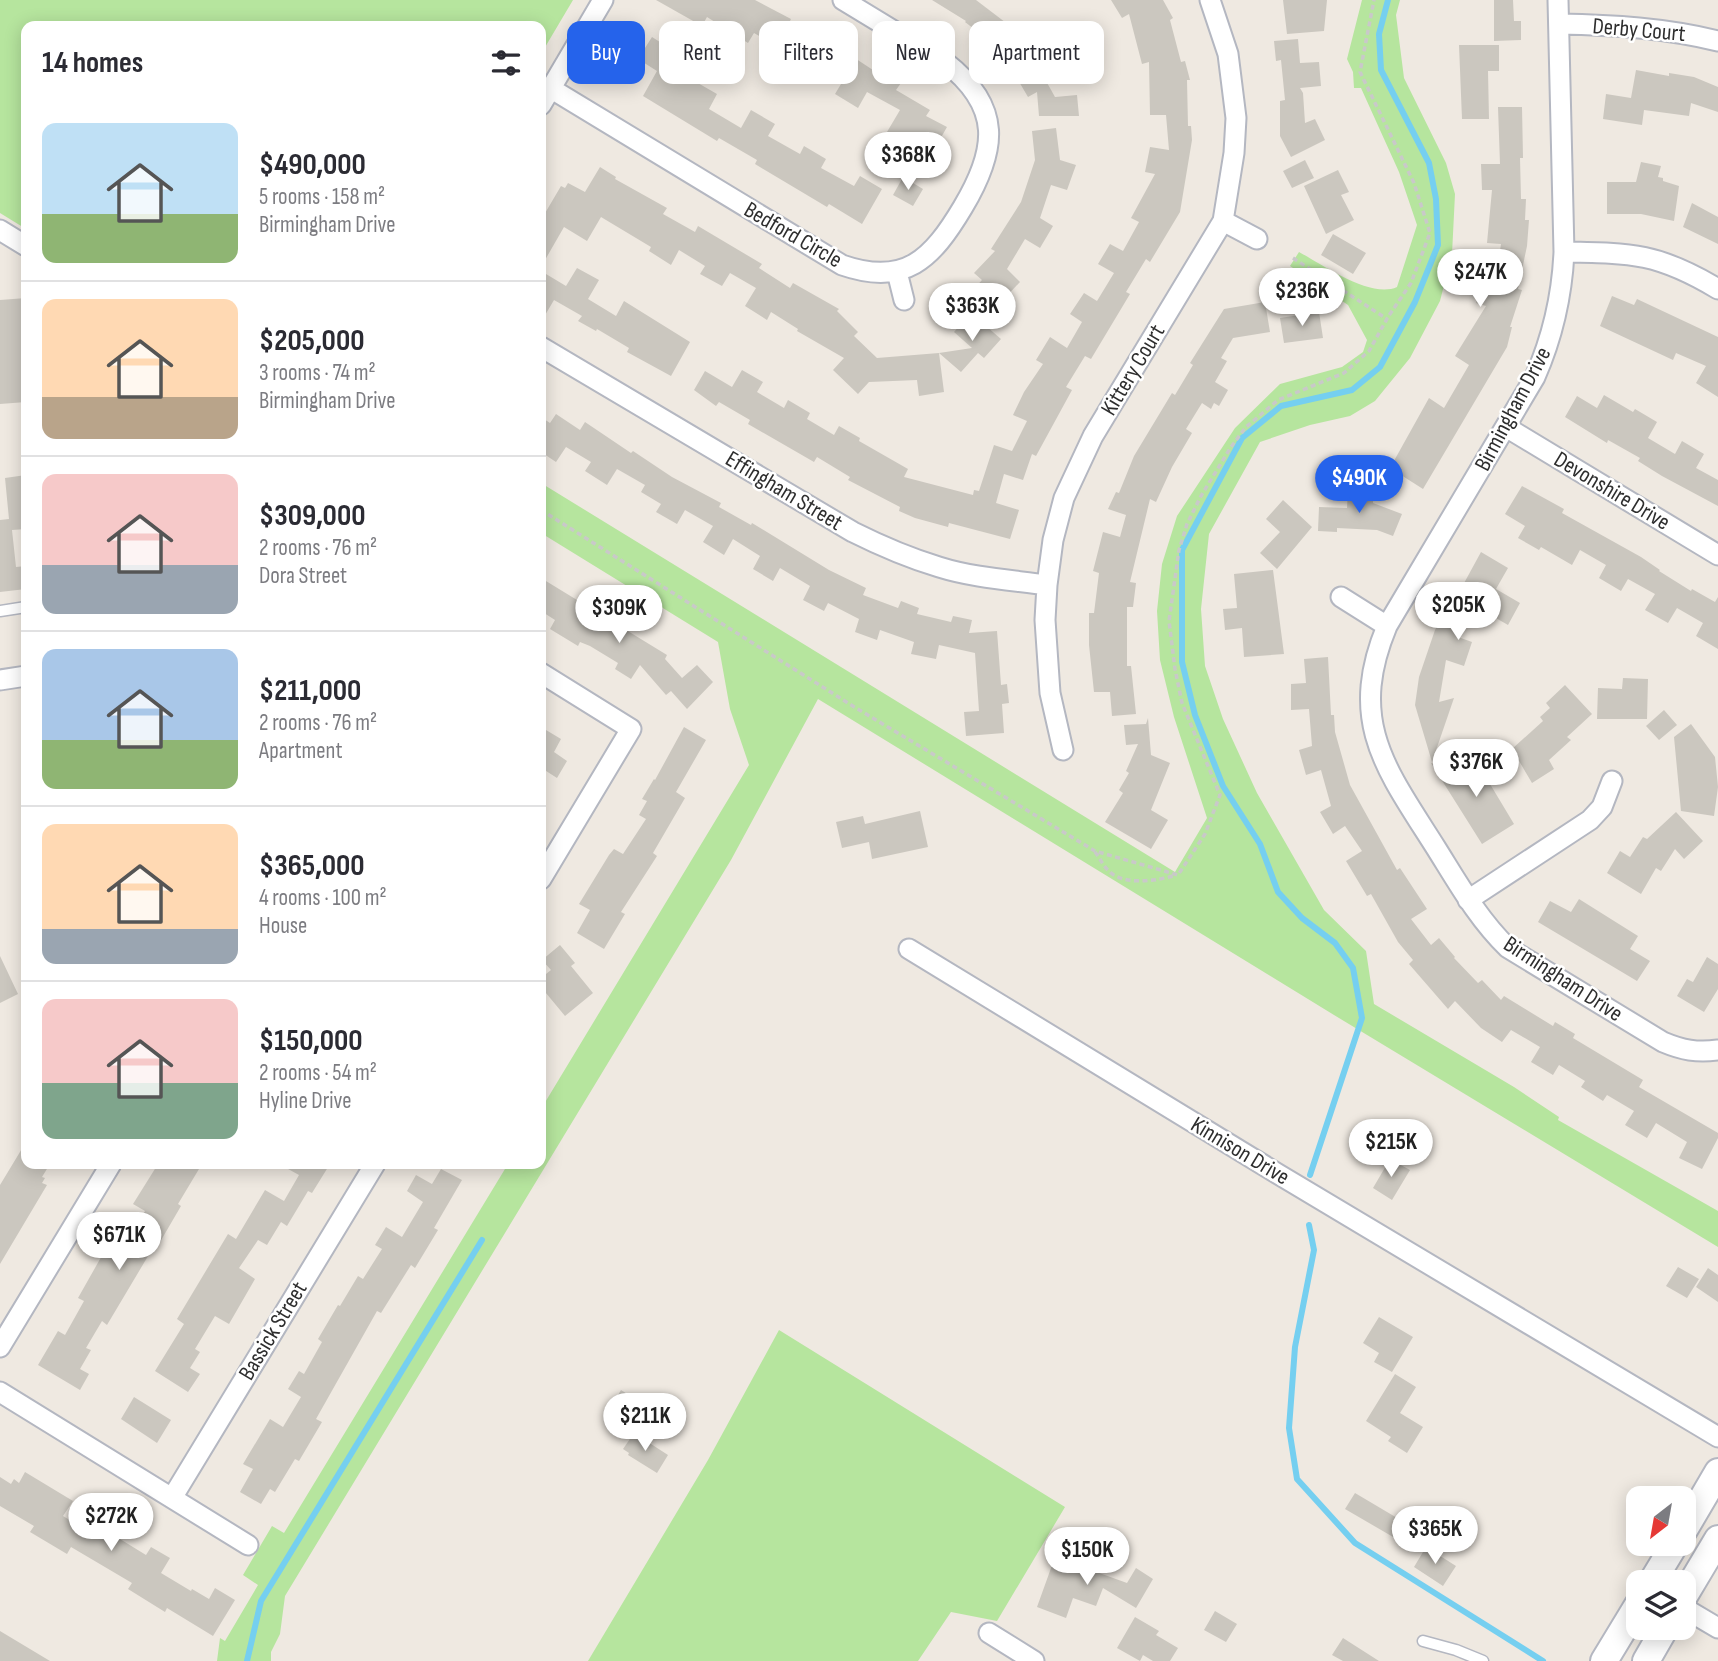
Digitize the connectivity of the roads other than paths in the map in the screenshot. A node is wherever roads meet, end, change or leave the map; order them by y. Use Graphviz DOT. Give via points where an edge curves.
graph roads {
  1 [pos="603,0"];
  2 [pos="843,0"];
  3 [pos="1210,0"];
  4 [pos="1558,0"];
  5 [pos="1559,24"];
  6 [pos="1718,41"];
  7 [pos="546,97"];
  8 [pos="1223,222"];
  9 [pos="0,230"];
  10 [pos="1257,239"];
  11 [pos="21,243"];
  12 [pos="1564,252"];
  13 [pos="897,272"];
  14 [pos="1718,289"];
  15 [pos="904,300"];
  16 [pos="546,349"];
  17 [pos="1506,427"];
  18 [pos="1718,555"];
  19 [pos="1047,585"];
  20 [pos="1342,597"];
  21 [pos="21,608"];
  22 [pos="0,611"];
  23 [pos="1387,626"];
  24 [pos="546,676"];
  25 [pos="21,677"];
  26 [pos="0,680"];
  27 [pos="1063,750"];
  28 [pos="1612,782"];
  29 [pos="546,871"];
  30 [pos="1468,900"];
  31 [pos="909,949"];
  32 [pos="1718,1051"];
  33 [pos="108,1169"];
  34 [pos="372,1169"];
  35 [pos="0,1347"];
  36 [pos="0,1392"];
  37 [pos="1718,1437"];
  38 [pos="1718,1472"];
  39 [pos="172,1498"];
  40 [pos="1696,1510"];
  41 [pos="1718,1539"];
  42 [pos="248,1545"];
  43 [pos="1696,1576"];
  44 [pos="1696,1615"];
  45 [pos="1626,1625"];
  46 [pos="1718,1628"];
  47 [pos="989,1633"];
  48 [pos="1658,1640"];
  49 [pos="1423,1641"];
  50 [pos="1034,1661"];
  51 [pos="1483,1661"];
  52 [pos="1604,1661"];
  53 [pos="1646,1661"];
  1 -- 7 [label="street"];
  2 -- 13 [label="street" via="960,74 981,104 987,123 986,161 960,212 926,257"];
  3 -- 8 [label="street, Kittery Court" via="1228,54 1236,118"];
  4 -- 5 [label="street, Birmingham Drive"];
  5 -- 6 [label="street, Derby Court" via="1639,26"];
  5 -- 12 [label="street, Birmingham Drive"];
  7 -- 13 [label="street, Bedford Circle" via="842,265 875,273"];
  8 -- 10 [label="street"];
  8 -- 19 [label="street, Kittery Court" via="1082,456 1064,498"];
  9 -- 11 [label="street"];
  12 -- 14 [label="street" via="1650,257"];
  12 -- 17 [label="street, Birmingham Drive" via="1557,318 1546,352"];
  13 -- 15 [label="street"];
  16 -- 19 [label="street, Effingham Street" via="853,533 941,568"];
  17 -- 18 [label="street, Devonshire Drive"];
  17 -- 23 [label="street, Birmingham Drive"];
  19 -- 27 [label="street, Kittery Court" via="1045,649"];
  20 -- 23 [label="street"];
  21 -- 22 [label="lane"];
  23 -- 30 [label="street, Birmingham Drive" via="1371,678 1370,706 1378,749"];
  24 -- 29 [label="street" via="632,729"];
  25 -- 26 [label="street"];
  28 -- 30 [label="street" via="1602,807 1590,820"];
  30 -- 32 [label="street, Birmingham Drive" via="1508,948 1651,1035 1684,1050"];
  31 -- 37 [label="street, Kinnison Drive"];
  33 -- 35 [label="street"];
  34 -- 39 [label="street, Bassick Street"];
  36 -- 39 [label="street"];
  38 -- 40 [label="main road"];
  39 -- 42 [label="street"];
  41 -- 43 [label="main road"];
  44 -- 46 [label="street"];
  45 -- 52 [label="main road"];
  47 -- 50 [label="street"];
  48 -- 53 [label="main road"];
  49 -- 51 [label="lane"];
}
